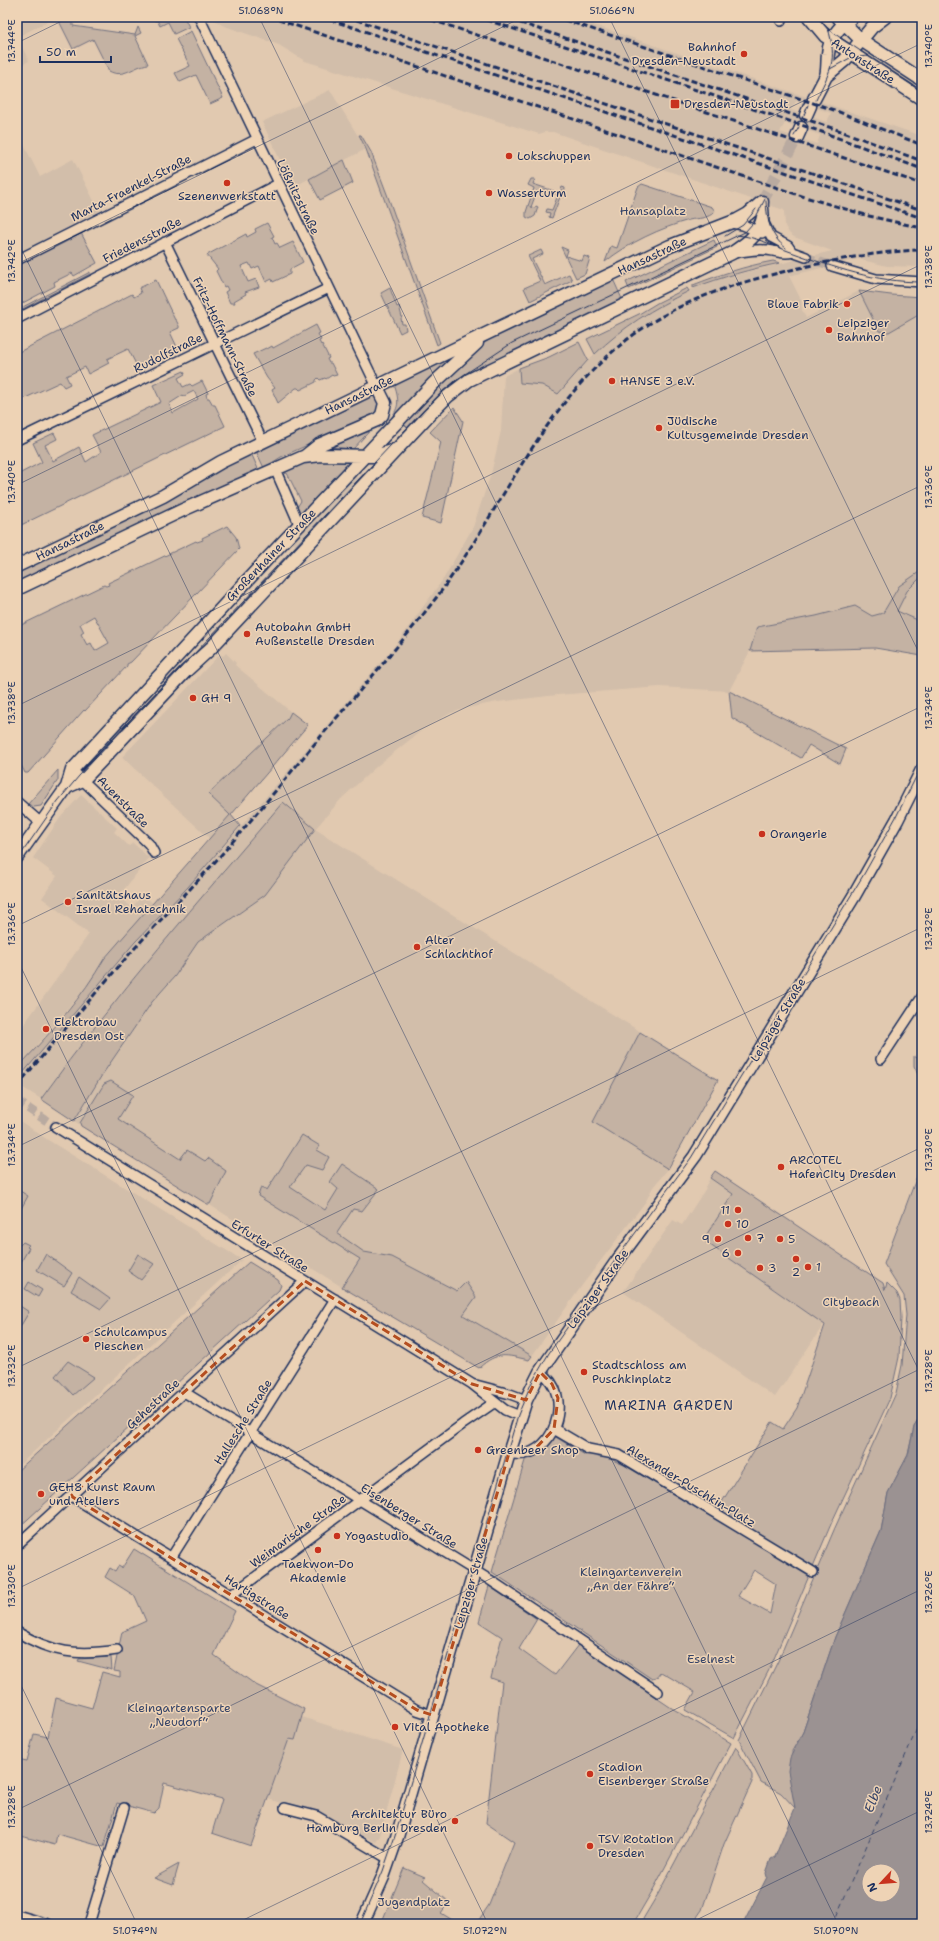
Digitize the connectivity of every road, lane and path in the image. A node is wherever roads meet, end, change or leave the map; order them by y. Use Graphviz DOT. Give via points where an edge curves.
graph roads {
  1 [pos="199,17"];
  2 [pos="809,17"];
  3 [pos="884,17"];
  4 [pos="845,19"];
  5 [pos="831,40"];
  6 [pos="861,40"];
  7 [pos="851,54"];
  8 [pos="826,76"];
  9 [pos="922,80"];
  10 [pos="922,99"];
  11 [pos="810,107"];
  12 [pos="257,138"];
  13 [pos="278,184"];
  14 [pos="726,223"];
  15 [pos="760,226"];
  16 [pos="165,242"];
  17 [pos="792,252"];
  18 [pos="732,253"];
  19 [pos="806,257"];
  20 [pos="17,260"];
  21 [pos="832,266"];
  22 [pos="922,282"];
  23 [pos="329,288"];
  24 [pos="17,319"];
  25 [pos="489,334"];
  26 [pos="215,343"];
  27 [pos="377,387"];
  28 [pos="261,437"];
  29 [pos="17,440"];
  30 [pos="399,448"];
  31 [pos="303,457"];
  32 [pos="364,457"];
  33 [pos="275,469"];
  34 [pos="300,526"];
  35 [pos="17,566"];
  36 [pos="17,589"];
  37 [pos="72,770"];
  38 [pos="922,770"];
  39 [pos="83,780"];
  40 [pos="67,787"];
  41 [pos="17,802"];
  42 [pos="41,823"];
  43 [pos="154,853"];
  44 [pos="17,857"];
  45 [pos="922,997"];
  46 [pos="882,1059"];
  47 [pos="56,1127"];
  48 [pos="305,1281"];
  49 [pos="335,1299"];
  50 [pos="540,1372"];
  51 [pos="472,1384"];
  52 [pos="184,1392"];
  53 [pos="526,1400"];
  54 [pos="495,1402"];
  55 [pos="520,1416"];
  56 [pos="554,1429"];
  57 [pos="250,1433"];
  58 [pos="509,1453"];
  59 [pos="71,1496"];
  60 [pos="360,1500"];
  61 [pos="17,1546"];
  62 [pos="171,1558"];
  63 [pos="474,1570"];
  64 [pos="813,1572"];
  65 [pos="231,1595"];
  66 [pos="17,1632"];
  67 [pos="117,1650"];
  68 [pos="658,1692"];
  69 [pos="432,1715"];
  70 [pos="124,1808"];
  71 [pos="285,1808"];
  72 [pos="389,1859"];
  73 [pos="17,1916"];
  74 [pos="48,1924"];
  75 [pos="89,1924"];
  76 [pos="362,1924"];
  1 -- 12 [label="street, Lößnitzstraße"];
  2 -- 5 [label="main road, Antonstraße"];
  3 -- 6 [label="main road"];
  4 -- 5 [label="main road"];
  4 -- 6 [label="main road, Antonstraße"];
  5 -- 7 [label="main road, Antonstraße"];
  5 -- 8 [label="main road"];
  6 -- 7 [label="main road"];
  6 -- 9 [label="main road, Antonstraße"];
  7 -- 8 [label="main road"];
  7 -- 10 [label="main road, Antonstraße"];
  8 -- 11 [label="main road"];
  12 -- 13 [label="street, Lößnitzstraße"];
  12 -- 20 [label="street, Marta-Fraenkel-Straße"];
  13 -- 16 [label="street, Friedensstraße"];
  13 -- 23 [label="street, Lößnitzstraße"];
  14 -- 15 [label="street"];
  14 -- 15 [label="main road, Hansastraße" via="748,214 762,202"];
  14 -- 25 [label="main road, Hansastraße" via="664,249"];
  15 -- 17 [label="street" via="771,237 788,246"];
  15 -- 18 [label="main road, Hansastraße" via="752,238"];
  16 -- 24 [label="street, Friedensstraße"];
  16 -- 26 [label="street, Fritz-Hoffmann-Straße"];
  17 -- 18 [label="street" via="787,254 757,249"];
  17 -- 19 [label="street"];
  18 -- 30 [label="main road, Hansastraße" via="469,380 448,396"];
  21 -- 22 [label="street" via="876,279"];
  23 -- 26 [label="street, Rudolfstraße"];
  23 -- 27 [label="street, Lößnitzstraße"];
  25 -- 27 [label="main road, Hansastraße"];
  25 -- 32 [label="main road, Großenhainer Straße" via="434,383"];
  26 -- 28 [label="street, Fritz-Hoffmann-Straße"];
  26 -- 29 [label="street, Rudolfstraße"];
  27 -- 28 [label="main road, Hansastraße"];
  27 -- 31 [label="main road" via="385,404 382,415 377,420 319,445"];
  28 -- 35 [label="main road, Hansastraße" via="163,496"];
  30 -- 32 [label="main road, Hansastraße" via="382,455"];
  30 -- 39 [label="main road, Großenhainer Straße"];
  31 -- 32 [label="main road, Hansastraße"];
  31 -- 33 [label="main road, Hansastraße"];
  32 -- 34 [label="main road, Großenhainer Straße"];
  33 -- 34 [label="street"];
  33 -- 36 [label="main road, Hansastraße" via="185,508"];
  34 -- 37 [label="main road, Großenhainer Straße"];
  37 -- 39 [label="street, Auenstraße"];
  37 -- 40 [label="main road, Großenhainer Straße"];
  38 -- 50 [label="main road, Leipziger Straße" via="854,896 692,1161 617,1261"];
  39 -- 40 [label="main road, Großenhainer Straße"];
  39 -- 43 [label="street, Auenstraße" via="149,844"];
  40 -- 42 [label="main road, Großenhainer Straße"];
  41 -- 42 [label="street"];
  42 -- 44 [label="main road, Großenhainer Straße"];
  45 -- 46 [label="street"];
  47 -- 48 [label="street, Erfurter Straße"];
  48 -- 49 [label="street, Erfurter Straße"];
  48 -- 52 [label="street, Gehestraße"];
  49 -- 51 [label="street, Erfurter Straße"];
  49 -- 57 [label="street, Hallesche Straße"];
  50 -- 53 [label="main road, Leipziger Straße"];
  50 -- 56 [label="street" via="552,1384 558,1398 558,1414"];
  51 -- 53 [label="street, Erfurter Straße"];
  51 -- 54 [label="street, Erfurter Straße"];
  52 -- 57 [label="street, Eisenberger Straße"];
  52 -- 59 [label="street, Gehestraße"];
  53 -- 55 [label="main road, Leipziger Straße"];
  54 -- 55 [label="street, Erfurter Straße" via="505,1410"];
  54 -- 60 [label="street, Weimarische Straße"];
  55 -- 58 [label="main road, Leipziger Straße"];
  56 -- 58 [label="street" via="549,1437 533,1450"];
  56 -- 64 [label="street, Alexander-Puschkin-Platz" via="588,1449 619,1455"];
  57 -- 60 [label="street, Eisenberger Straße"];
  57 -- 62 [label="street, Hallesche Straße"];
  58 -- 63 [label="main road, Leipziger Straße"];
  59 -- 61 [label="street, Gehestraße"];
  59 -- 62 [label="street, Hartigstraße"];
  60 -- 63 [label="street, Eisenberger Straße"];
  60 -- 65 [label="street, Weimarische Straße"];
  62 -- 65 [label="street, Hartigstraße"];
  63 -- 68 [label="street, Eisenberger Straße"];
  63 -- 69 [label="main road, Leipziger Straße"];
  65 -- 69 [label="street, Hartigstraße" via="417,1710"];
  66 -- 67 [label="street" via="32,1641 59,1651 82,1654"];
  69 -- 72 [label="main road, Leipziger Straße"];
  70 -- 75 [label="street"];
  71 -- 72 [label="street" via="316,1816"];
  72 -- 76 [label="main road, Leipziger Straße"];
  73 -- 74 [label="street"];
}
